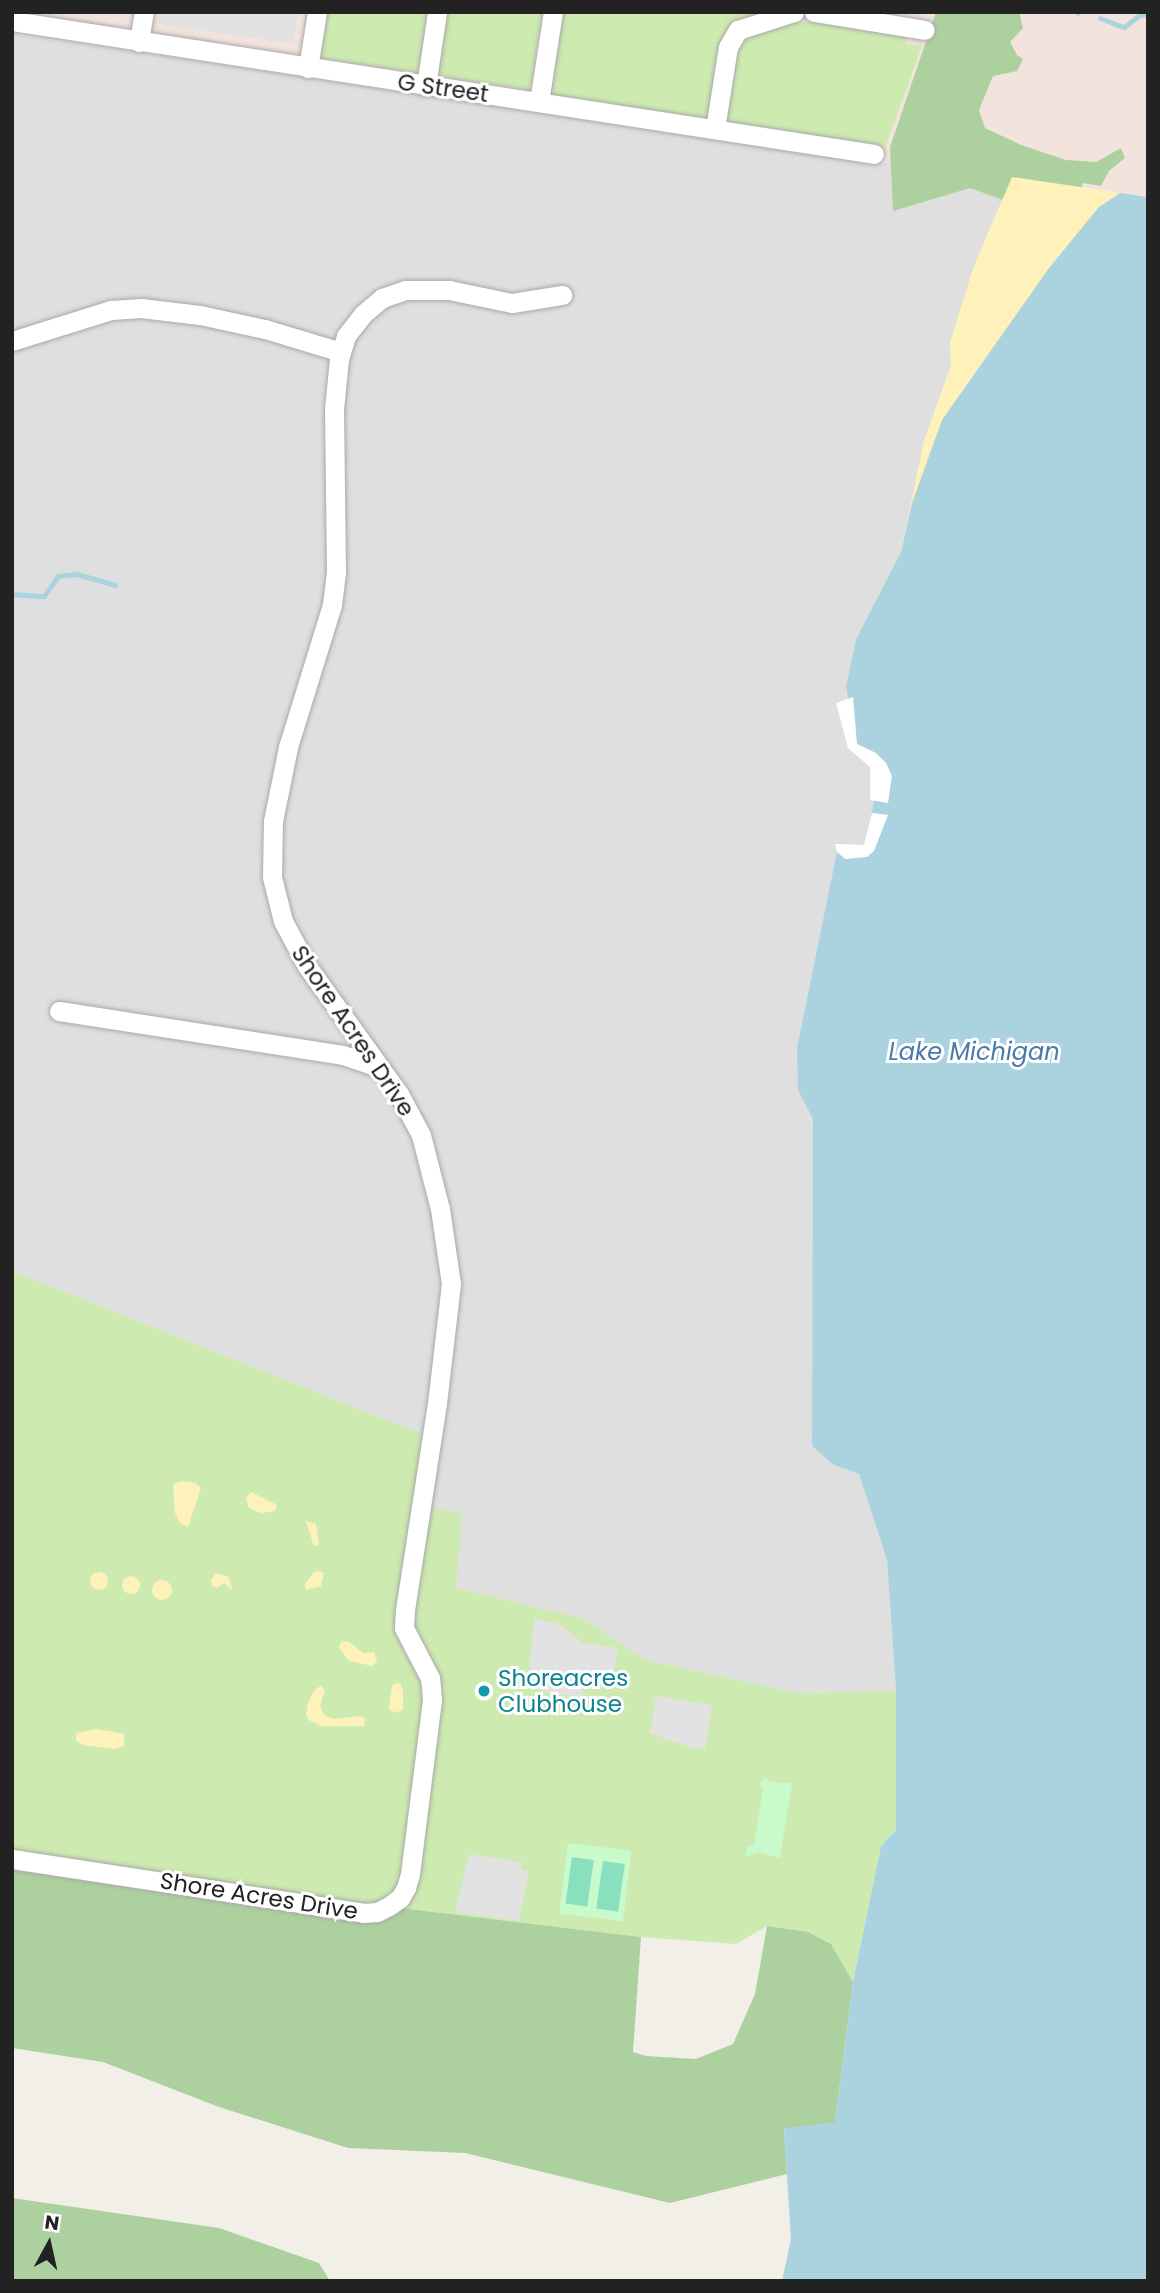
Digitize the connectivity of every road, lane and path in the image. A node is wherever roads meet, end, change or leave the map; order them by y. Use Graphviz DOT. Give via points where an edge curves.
graph roads {
  1 [pos="144,12"];
  2 [pos="317,12"];
  3 [pos="437,12"];
  4 [pos="553,12"];
  5 [pos="794,12"];
  6 [pos="814,12"];
  7 [pos="12,21"];
  8 [pos="925,30"];
  9 [pos="139,42"];
  10 [pos="308,68"];
  11 [pos="426,86"];
  12 [pos="539,102"];
  13 [pos="715,129"];
  14 [pos="874,154"];
  15 [pos="562,295"];
  16 [pos="12,341"];
  17 [pos="341,352"];
  18 [pos="59,1011"];
  19 [pos="381,1068"];
  20 [pos="12,1858"];
  1 -- 9 [label="street"];
  2 -- 10 [label="street"];
  3 -- 11 [label="street"];
  4 -- 12 [label="street"];
  5 -- 13 [label="street" via="738,30 728,47"];
  6 -- 8 [label="street"];
  7 -- 9 [label="street, G Street"];
  9 -- 10 [label="street, G Street"];
  10 -- 11 [label="street, G Street"];
  11 -- 12 [label="street, G Street"];
  12 -- 13 [label="street, G Street"];
  13 -- 14 [label="street, G Street"];
  15 -- 17 [label="street, Shore Acres Drive" via="512,303 449,290 405,290 382,298 363,314 346,336"];
  16 -- 17 [label="street" via="111,310 141,308 265,329"];
  17 -- 19 [label="street, Shore Acres Drive" via="334,409 336,571 332,605 280,781 272,877 276,902 293,942"];
  18 -- 19 [label="street" via="343,1055"];
  19 -- 20 [label="street, Shore Acres Drive" via="421,1135 451,1284 405,1610 404,1628 430,1678 432,1699 405,1888 389,1906 363,1913"];
}
